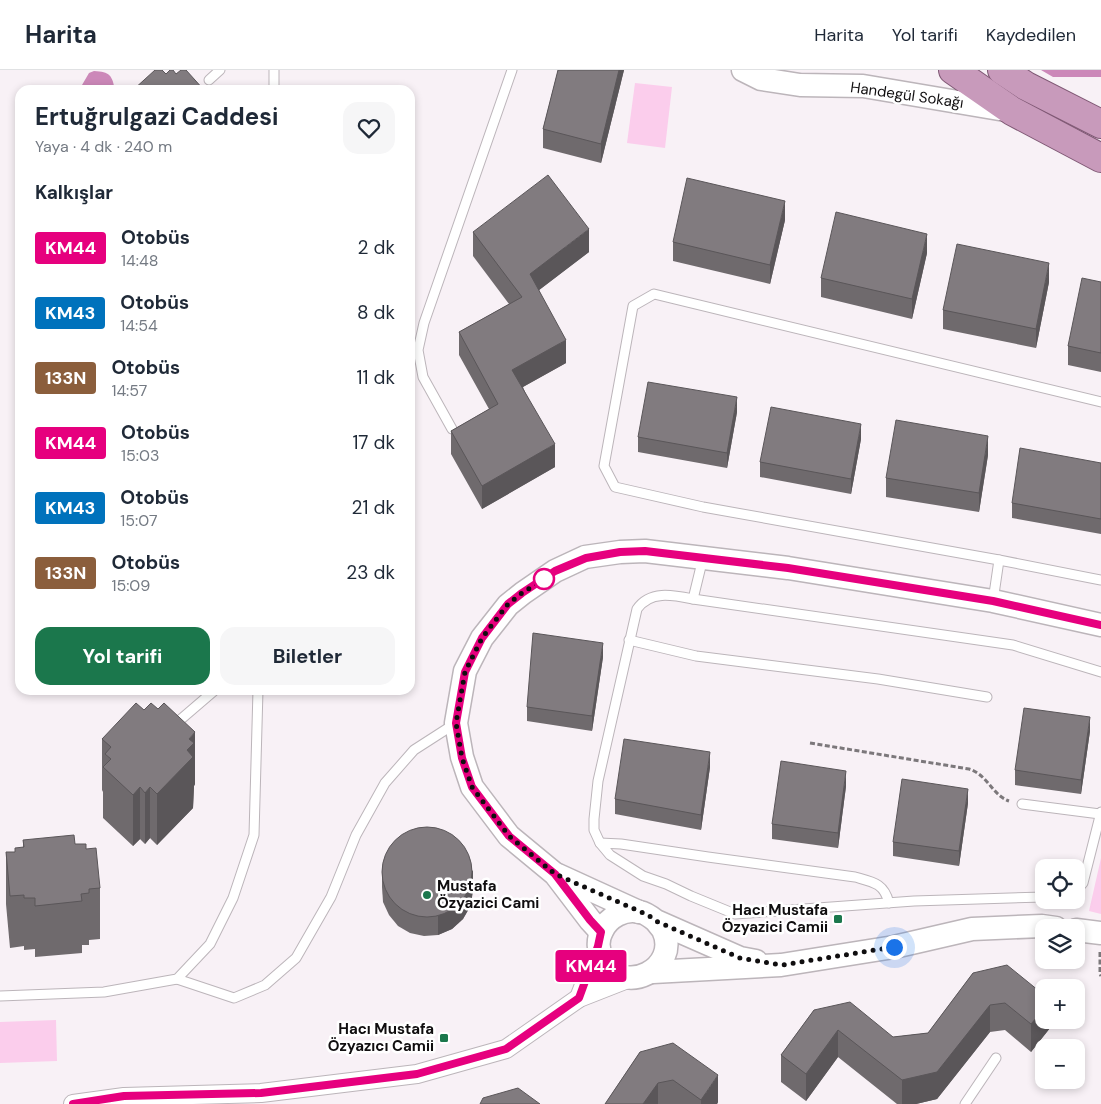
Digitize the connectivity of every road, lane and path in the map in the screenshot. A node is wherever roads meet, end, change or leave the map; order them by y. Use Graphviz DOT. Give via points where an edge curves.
graph roads {
  1 [pos="220,70"];
  2 [pos="274,70"];
  3 [pos="512,70"];
  4 [pos="743,70"];
  5 [pos="953,70"];
  6 [pos="1002,70"];
  7 [pos="209,80"];
  8 [pos="274,85"];
  9 [pos="1050,99"];
  10 [pos="1012,111"];
  11 [pos="1101,124"];
  12 [pos="1101,158"];
  13 [pos="1101,402"];
  14 [pos="452,429"];
  15 [pos="703,558"];
  16 [pos="999,560"];
  17 [pos="1101,580"];
  18 [pos="693,599"];
  19 [pos="993,601"];
  20 [pos="1101,625"];
  21 [pos="629,640"];
  22 [pos="1101,672"];
  23 [pos="210,695"];
  24 [pos="258,695"];
  25 [pos="987,697"];
  26 [pos="456,723"];
  27 [pos="167,731"];
  28 [pos="810,743"];
  29 [pos="1022,804"];
  30 [pos="1101,813"];
  31 [pos="600,843"];
  32 [pos="555,874"];
  33 [pos="1085,875"];
  34 [pos="1035,897"];
  35 [pos="889,903"];
  36 [pos="648,916"];
  37 [pos="1035,926"];
  38 [pos="1085,931"];
  39 [pos="1101,933"];
  40 [pos="600,938"];
  41 [pos="782,965"];
  42 [pos="653,972"];
  43 [pos="630,978"];
  44 [pos="177,979"];
  45 [pos="0,996"];
  46 [pos="579,998"];
  47 [pos="996,1058"];
  48 [pos="73,1104"];
  49 [pos="965,1104"];
  1 -- 7 [label="lane"];
  2 -- 8 [label="lane"];
  3 -- 14 [label="lane" via="424,323 418,350 423,378"];
  4 -- 10 [label="street, Handegül Sokağı" via="761,79 800,85 863,86"];
  5 -- 10 [label="highway"];
  6 -- 9 [label="highway"];
  9 -- 10 [label="highway"];
  9 -- 11 [label="highway"];
  10 -- 12 [label="highway"];
  13 -- 16 [label="lane" via="654,294 634,306 604,466 615,488"];
  15 -- 18 [label="lane"];
  15 -- 19 [label="street" via="788,568"];
  15 -- 26 [label="street" via="645,551 620,552 586,558 547,576 508,604 482,638 465,672"];
  16 -- 17 [label="lane"];
  16 -- 19 [label="lane"];
  18 -- 21 [label="lane" via="675,595 648,598 637,609"];
  18 -- 22 [label="lane" via="1012,645"];
  19 -- 20 [label="street"];
  21 -- 25 [label="lane" via="696,656 878,679"];
  21 -- 31 [label="lane" via="598,781 594,830"];
  23 -- 27 [label="lane"];
  24 -- 44 [label="lane" via="254,835 233,898 210,944"];
  26 -- 32 [label="street" via="462,758 472,787 509,836"];
  26 -- 44 [label="lane" via="414,750 385,783 356,836 331,897 296,958 265,985 234,998"];
  28 -- 29 [label="path" via="974,770 1005,800"];
  29 -- 30 [label="lane"];
  30 -- 33 [label="lane"];
  31 -- 35 [label="lane" via="855,877 882,888"];
  31 -- 35 [label="lane" via="610,855 643,876 735,914"];
  32 -- 36 [label="street"];
  32 -- 40 [label="street"];
  34 -- 35 [label="lane"];
  36 -- 40 [label="street" via="628,911 617,915 607,922"];
  36 -- 41 [label="street" via="740,958"];
  36 -- 42 [label="street" via="663,930 666,942 665,953"];
  37 -- 41 [label="street" via="972,929 894,947"];
  38 -- 39 [label="street"];
  40 -- 43 [label="street" via="600,955 605,964 612,972"];
  40 -- 46 [label="street"];
  41 -- 42 [label="street"];
  42 -- 43 [label="street"];
  43 -- 46 [label="street"];
  44 -- 45 [label="lane" via="104,992"];
  46 -- 48 [label="street" via="506,1049 417,1074 261,1093 124,1096"];
  47 -- 49 [label="lane"];
}
